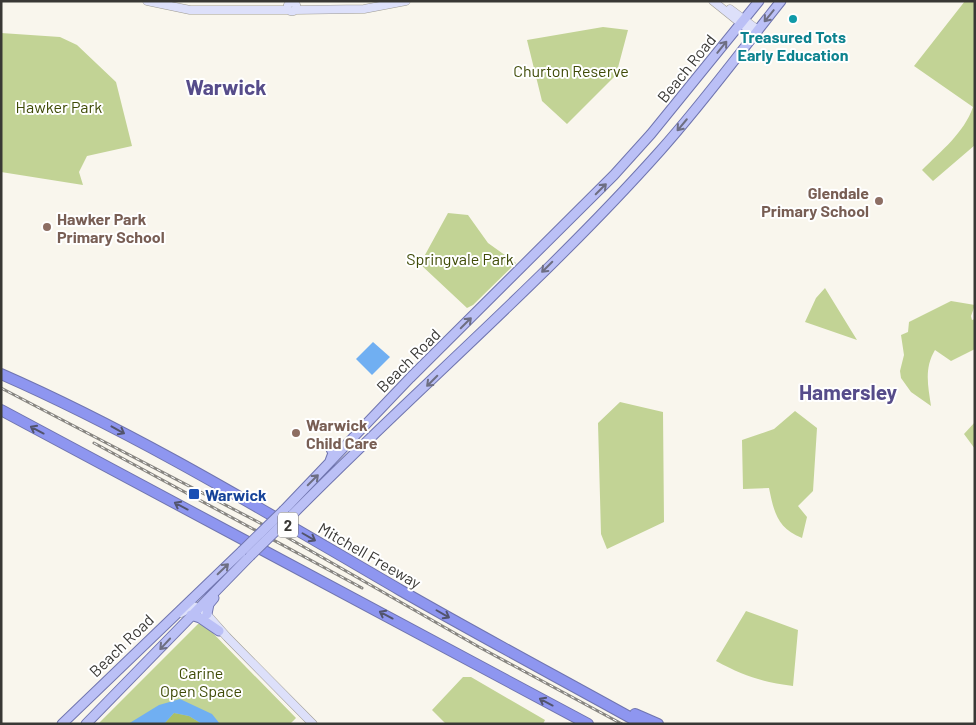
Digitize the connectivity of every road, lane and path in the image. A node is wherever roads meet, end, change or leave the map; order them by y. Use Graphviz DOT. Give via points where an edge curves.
graph roads {
  1 [pos="147,1"];
  2 [pos="159,1"];
  3 [pos="389,1"];
  4 [pos="406,1"];
  5 [pos="713,1"];
  6 [pos="720,1"];
  7 [pos="759,1"];
  8 [pos="781,1"];
  9 [pos="292,7"];
  10 [pos="743,22"];
  11 [pos="756,32"];
  12 [pos="1,366"];
  13 [pos="1,374"];
  14 [pos="76,407"];
  15 [pos="1,410"];
  16 [pos="1,414"];
  17 [pos="20,421"];
  18 [pos="328,443"];
  19 [pos="328,466"];
  20 [pos="246,554"];
  21 [pos="238,568"];
  22 [pos="205,586"];
  23 [pos="198,608"];
  24 [pos="207,614"];
  25 [pos="191,615"];
  26 [pos="219,631"];
  27 [pos="226,637"];
  28 [pos="150,638"];
  29 [pos="590,695"];
  30 [pos="62,724"];
  31 [pos="86,724"];
  32 [pos="313,724"];
  33 [pos="588,724"];
  34 [pos="642,724"];
  35 [pos="658,724"];
  1 -- 9 [label="main road" via="190,10"];
  2 -- 9 [label="main road" via="190,6"];
  3 -- 9 [label="main road" via="350,6"];
  4 -- 9 [label="main road" via="364,9"];
  5 -- 10 [label="main road"];
  6 -- 10 [label="main road"];
  7 -- 10 [label="main road, Beach Road"];
  8 -- 11 [label="main road, Beach Road, one-way"];
  10 -- 11 [label="main road"];
  19 -- 10 [label="main road, Beach Road, one-way" via="410,378 614,175"];
  11 -- 20 [label="main road, Beach Road, one-way, bridge" via="660,151 602,212 428,386 292,515"];
  12 -- 14 [label="highway"];
  13 -- 14 [label="highway, Mitchell Freeway / 2"];
  14 -- 29 [label="highway, Mitchell Freeway / 2, one-way"];
  15 -- 17 [label="highway, 2"];
  16 -- 17 [label="highway"];
  33 -- 17 [label="highway, 2, one-way"];
  18 -- 19 [label="main road" via="333,453"];
  20 -- 19 [label="main road, Beach Road, one-way, bridge"];
  20 -- 21 [label="main road, Beach Road"];
  22 -- 20 [label="main road, Beach Road, one-way"];
  21 -- 23 [label="main road, Beach Road"];
  21 -- 24 [label="main road" via="209,604"];
  22 -- 23 [label="main road" via="198,596"];
  22 -- 28 [label="main road, Beach Road"];
  23 -- 24 [label="main road"];
  23 -- 25 [label="main road, Beach Road"];
  23 -- 26 [label="main road"];
  23 -- 28 [label="main road" via="186,609"];
  24 -- 27 [label="main road"];
  25 -- 26 [label="main road"];
  25 -- 31 [label="main road, Beach Road, one-way"];
  26 -- 27 [label="main road"];
  27 -- 32 [label="main road"];
  28 -- 30 [label="main road, Beach Road"];
  29 -- 34 [label="highway, Mitchell Freeway / 2"];
  29 -- 35 [label="highway"];
}
